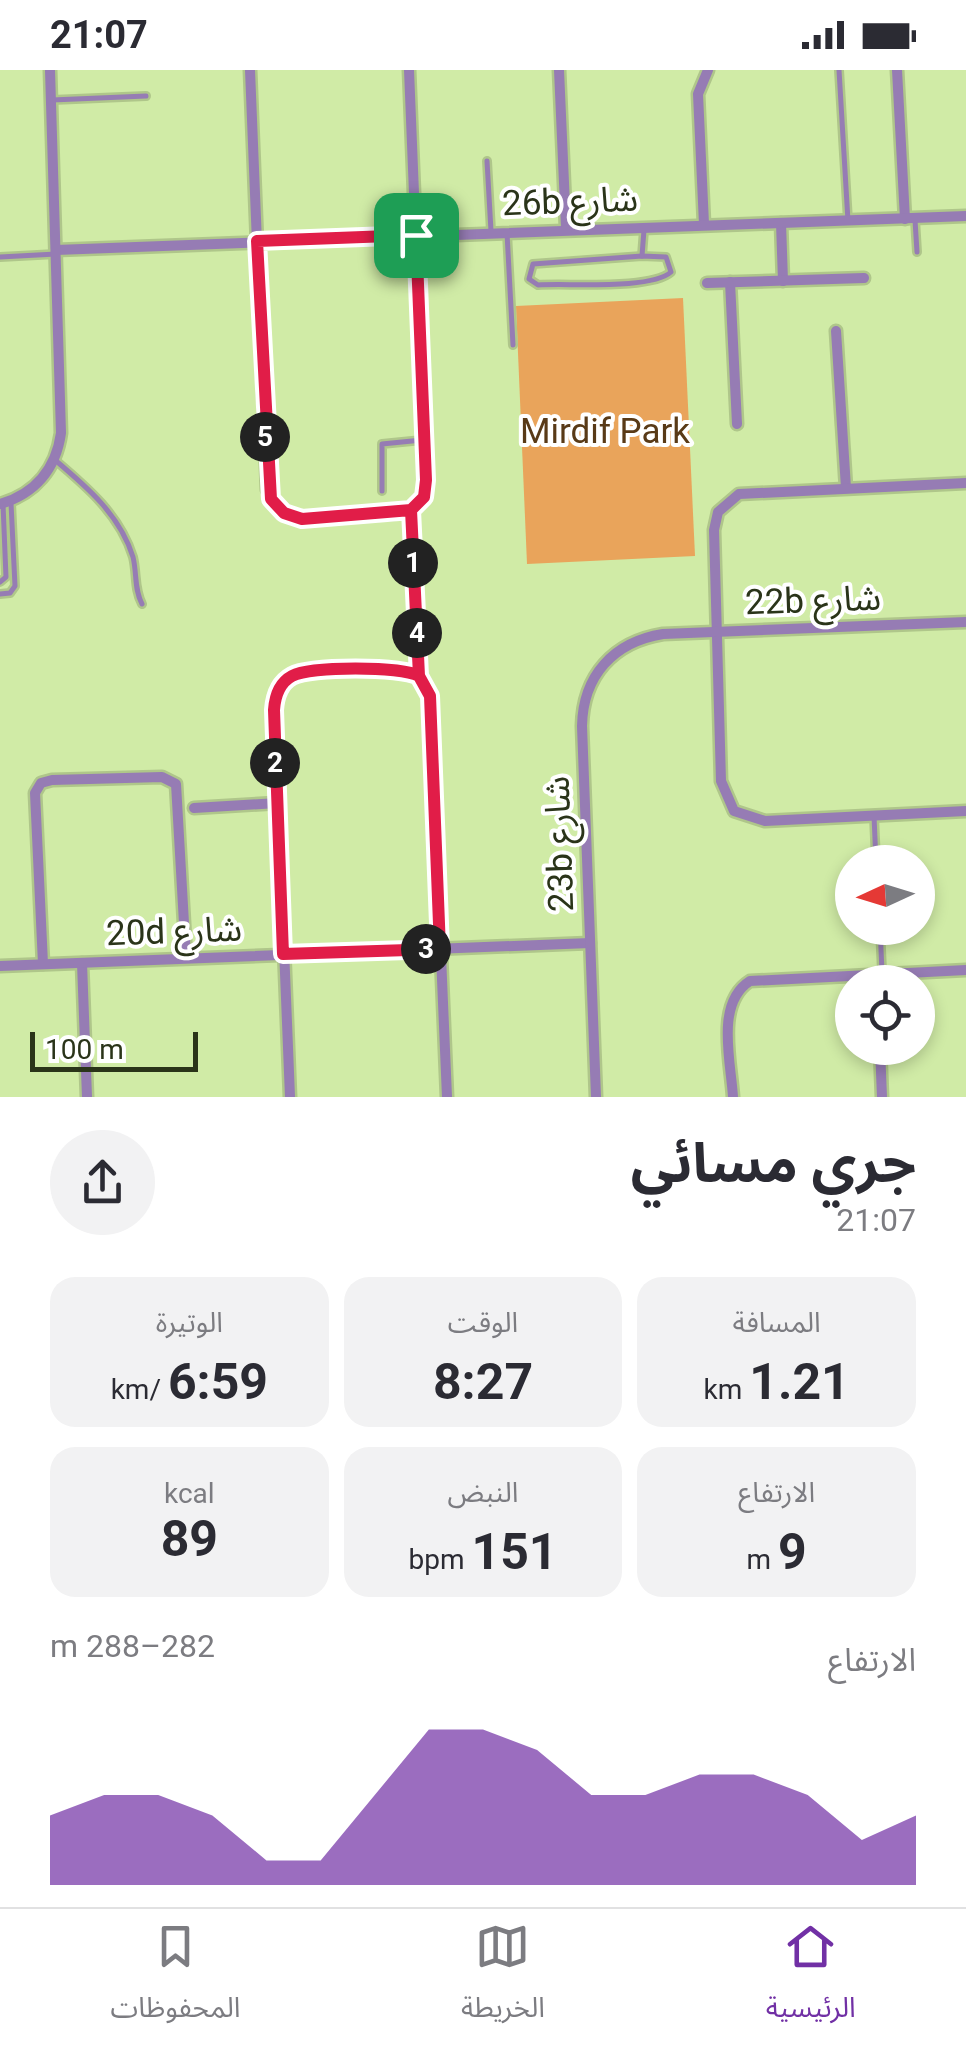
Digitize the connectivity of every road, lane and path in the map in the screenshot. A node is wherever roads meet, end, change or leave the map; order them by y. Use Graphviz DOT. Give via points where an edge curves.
graph roads {
  1 [pos="51,70"];
  2 [pos="250,70"];
  3 [pos="408,70"];
  4 [pos="559,70"];
  5 [pos="708,70"];
  6 [pos="839,70"];
  7 [pos="898,70"];
  8 [pos="146,96"];
  9 [pos="52,100"];
  10 [pos="488,162"];
  11 [pos="966,216"];
  12 [pos="910,218"];
  13 [pos="848,220"];
  14 [pos="780,223"];
  15 [pos="704,224"];
  16 [pos="644,226"];
  17 [pos="566,228"];
  18 [pos="507,231"];
  19 [pos="491,232"];
  20 [pos="416,235"];
  21 [pos="257,241"];
  22 [pos="56,252"];
  23 [pos="917,252"];
  24 [pos="642,256"];
  25 [pos="0,257"];
  26 [pos="864,278"];
  27 [pos="783,280"];
  28 [pos="730,282"];
  29 [pos="708,283"];
  30 [pos="836,331"];
  31 [pos="513,345"];
  32 [pos="737,424"];
  33 [pos="425,440"];
  34 [pos="54,460"];
  35 [pos="966,483"];
  36 [pos="846,488"];
  37 [pos="382,491"];
  38 [pos="383,500"];
  39 [pos="5,502"];
  40 [pos="411,510"];
  41 [pos="384,515"];
  42 [pos="0,582"];
  43 [pos="0,594"];
  44 [pos="142,604"];
  45 [pos="966,622"];
  46 [pos="718,632"];
  47 [pos="663,634"];
  48 [pos="419,676"];
  49 [pos="277,802"];
  50 [pos="194,808"];
  51 [pos="966,810"];
  52 [pos="874,816"];
  53 [pos="875,845"];
  54 [pos="590,943"];
  55 [pos="440,949"];
  56 [pos="283,954"];
  57 [pos="186,958"];
  58 [pos="82,963"];
  59 [pos="43,964"];
  60 [pos="0,966"];
  61 [pos="966,970"];
  62 [pos="935,972"];
  63 [pos="835,976"];
  64 [pos="881,1065"];
  65 [pos="87,1097"];
  66 [pos="290,1097"];
  67 [pos="447,1097"];
  68 [pos="596,1097"];
  69 [pos="733,1097"];
  70 [pos="882,1097"];
  1 -- 9 [label="street"];
  2 -- 21 [label="street"];
  3 -- 20 [label="street"];
  4 -- 17 [label="street"];
  5 -- 15 [label="street" via="698,94"];
  6 -- 13 [label="lane"];
  7 -- 12 [label="street"];
  8 -- 9 [label="lane"];
  9 -- 22 [label="street"];
  10 -- 19 [label="lane"];
  11 -- 12 [label="street, 26b شارع"];
  12 -- 13 [label="street, 26b شارع"];
  12 -- 23 [label="lane"];
  13 -- 14 [label="street, 26b شارع"];
  14 -- 15 [label="street, 26b شارع"];
  14 -- 27 [label="street"];
  15 -- 16 [label="street, 26b شارع"];
  16 -- 17 [label="street, 26b شارع"];
  16 -- 24 [label="lane"];
  17 -- 18 [label="street, 26b شارع"];
  18 -- 19 [label="street, 26b شارع"];
  18 -- 31 [label="lane"];
  19 -- 20 [label="street, 26b شارع"];
  20 -- 21 [label="street, 26b شارع"];
  20 -- 33 [label="street"];
  21 -- 22 [label="street, 26b شارع"];
  21 -- 41 [label="street" via="271,499 302,519"];
  22 -- 25 [label="lane"];
  22 -- 34 [label="street" via="61,434"];
  24 -- 24 [label="lane" via="533,264 529,279 538,285 624,282 671,272 666,257"];
  26 -- 27 [label="street"];
  27 -- 28 [label="street"];
  28 -- 29 [label="street"];
  28 -- 32 [label="street"];
  30 -- 36 [label="street"];
  33 -- 37 [label="lane" via="382,444"];
  33 -- 40 [label="street" via="426,488"];
  34 -- 39 [label="street" via="32,488"];
  34 -- 44 [label="lane" via="98,497 122,532"];
  35 -- 36 [label="street"];
  36 -- 46 [label="street" via="748,493 724,504 714,530"];
  38 -- 41 [label="lane"];
  39 -- 42 [label="lane" via="6,577"];
  39 -- 43 [label="lane" via="15,586"];
  40 -- 41 [label="street"];
  40 -- 48 [label="lane"];
  45 -- 46 [label="street, 22b شارع"];
  46 -- 47 [label="street, 22b شارع"];
  46 -- 52 [label="street" via="722,780 734,810 754,820"];
  47 -- 54 [label="street, 23b شارع" via="616,651 586,692"];
  48 -- 49 [label="street" via="400,670 309,672 283,683 274,710"];
  48 -- 55 [label="street" via="430,696"];
  49 -- 50 [label="street"];
  49 -- 56 [label="street"];
  51 -- 52 [label="street"];
  52 -- 53 [label="lane"];
  54 -- 55 [label="street, 20d شارع"];
  54 -- 68 [label="street, 23b شارع"];
  55 -- 56 [label="street, 20d شارع"];
  55 -- 67 [label="street"];
  56 -- 57 [label="street, 20d شارع"];
  56 -- 66 [label="street"];
  57 -- 58 [label="street, 20d شارع"];
  57 -- 59 [label="street" via="176,784 162,776 52,780 35,793"];
  58 -- 59 [label="street, 20d شارع"];
  58 -- 65 [label="street"];
  59 -- 60 [label="street, 20d شارع"];
  61 -- 62 [label="street"];
  63 -- 69 [label="street" via="766,977 742,986 730,1008"];
  64 -- 70 [label="street"];
}
